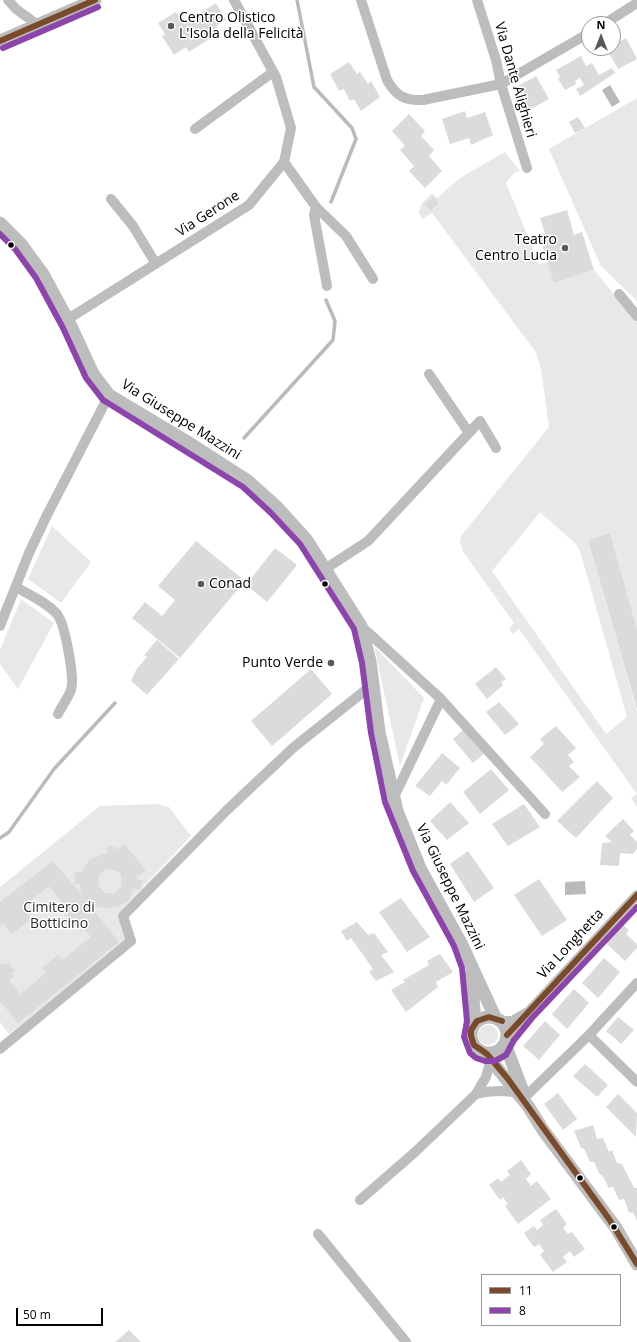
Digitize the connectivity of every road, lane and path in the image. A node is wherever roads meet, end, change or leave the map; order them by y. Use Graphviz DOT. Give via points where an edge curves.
graph roads {
  1 [pos="8,0"];
  2 [pos="95,0"];
  3 [pos="234,0"];
  4 [pos="361,0"];
  5 [pos="477,0"];
  6 [pos="637,3"];
  7 [pos="617,16"];
  8 [pos="38,24"];
  9 [pos="581,38"];
  10 [pos="0,41"];
  11 [pos="273,72"];
  12 [pos="501,84"];
  13 [pos="195,129"];
  14 [pos="284,162"];
  15 [pos="527,168"];
  16 [pos="111,199"];
  17 [pos="316,207"];
  18 [pos="0,223"];
  19 [pos="156,264"];
  20 [pos="374,279"];
  21 [pos="327,286"];
  22 [pos="619,294"];
  23 [pos="637,316"];
  24 [pos="68,320"];
  25 [pos="429,374"];
  26 [pos="109,396"];
  27 [pos="469,433"];
  28 [pos="496,448"];
  29 [pos="325,570"];
  30 [pos="16,587"];
  31 [pos="3,611"];
  32 [pos="0,626"];
  33 [pos="361,626"];
  34 [pos="372,685"];
  35 [pos="441,699"];
  36 [pos="58,714"];
  37 [pos="393,800"];
  38 [pos="545,814"];
  39 [pos="637,895"];
  40 [pos="470,966"];
  41 [pos="637,983"];
  42 [pos="526,1013"];
  43 [pos="498,1019"];
  44 [pos="475,1022"];
  45 [pos="589,1035"];
  46 [pos="506,1040"];
  47 [pos="0,1049"];
  48 [pos="488,1056"];
  49 [pos="637,1082"];
  50 [pos="476,1094"];
  51 [pos="524,1099"];
  52 [pos="360,1200"];
  53 [pos="318,1234"];
  54 [pos="637,1264"];
  55 [pos="406,1342"];
  1 -- 8 [label="street" via="16,9"];
  2 -- 8 [label="street"];
  3 -- 11 [label="street, Via Gerone"];
  4 -- 12 [label="street" via="387,80 393,91 402,98 412,101 423,100"];
  5 -- 12 [label="street, Via Dante Alighieri"];
  6 -- 7 [label="street"];
  8 -- 10 [label="street"];
  9 -- 12 [label="street"];
  11 -- 13 [label="street"];
  11 -- 14 [label="street, Via Gerone" via="291,128"];
  12 -- 15 [label="street, Via Dante Alighieri"];
  14 -- 17 [label="street"];
  14 -- 19 [label="street, Via Gerone" via="249,205"];
  16 -- 19 [label="street" via="133,226"];
  17 -- 20 [label="street" via="346,236"];
  17 -- 21 [label="street" via="314,215"];
  18 -- 24 [label="street, Via Giuseppe Mazzini" via="21,244 43,274"];
  19 -- 24 [label="street, Via Gerone"];
  22 -- 23 [label="street"];
  24 -- 26 [label="street, Via Giuseppe Mazzini" via="93,374"];
  25 -- 27 [label="street"];
  26 -- 29 [label="street, Via Giuseppe Mazzini" via="248,481 294,524"];
  26 -- 30 [label="street" via="47,514"];
  27 -- 28 [label="street" via="480,421"];
  27 -- 29 [label="street" via="368,541"];
  29 -- 33 [label="street, Via Giuseppe Mazzini"];
  30 -- 31 [label="street"];
  30 -- 36 [label="street" via="41,600 58,615 67,640 72,688"];
  31 -- 32 [label="street"];
  33 -- 34 [label="street, Via Giuseppe Mazzini" via="370,661"];
  33 -- 35 [label="street, Via Giuseppe Mazzini"];
  34 -- 37 [label="street, Via Giuseppe Mazzini"];
  34 -- 47 [label="street" via="294,747 227,810 123,916 131,941"];
  35 -- 37 [label="street"];
  35 -- 38 [label="street, Via Giuseppe Mazzini"];
  37 -- 40 [label="street, Via Giuseppe Mazzini" via="420,868 461,943"];
  39 -- 42 [label="street, Via Longhetta"];
  40 -- 43 [label="street, Via Giuseppe Mazzini"];
  40 -- 44 [label="street, Via Giuseppe Mazzini"];
  41 -- 45 [label="street"];
  42 -- 43 [label="street, Via Longhetta" via="512,1020"];
  42 -- 46 [label="street, Via Longhetta"];
  43 -- 44 [label="street" via="481,1018"];
  43 -- 46 [label="street, Via Giuseppe Mazzini" via="506,1028"];
  44 -- 48 [label="street, Via Giuseppe Mazzini" via="470,1037 473,1045"];
  45 -- 49 [label="street"];
  45 -- 51 [label="street"];
  46 -- 48 [label="street" via="499,1050"];
  46 -- 51 [label="street, Via Giuseppe Mazzini"];
  48 -- 50 [label="street" via="486,1077"];
  48 -- 51 [label="street, Via Giuseppe Mazzini"];
  50 -- 51 [label="street" via="487,1091"];
  50 -- 52 [label="street"];
  51 -- 54 [label="street, Via Giuseppe Mazzini" via="543,1130 619,1233"];
  53 -- 55 [label="street"];
}
